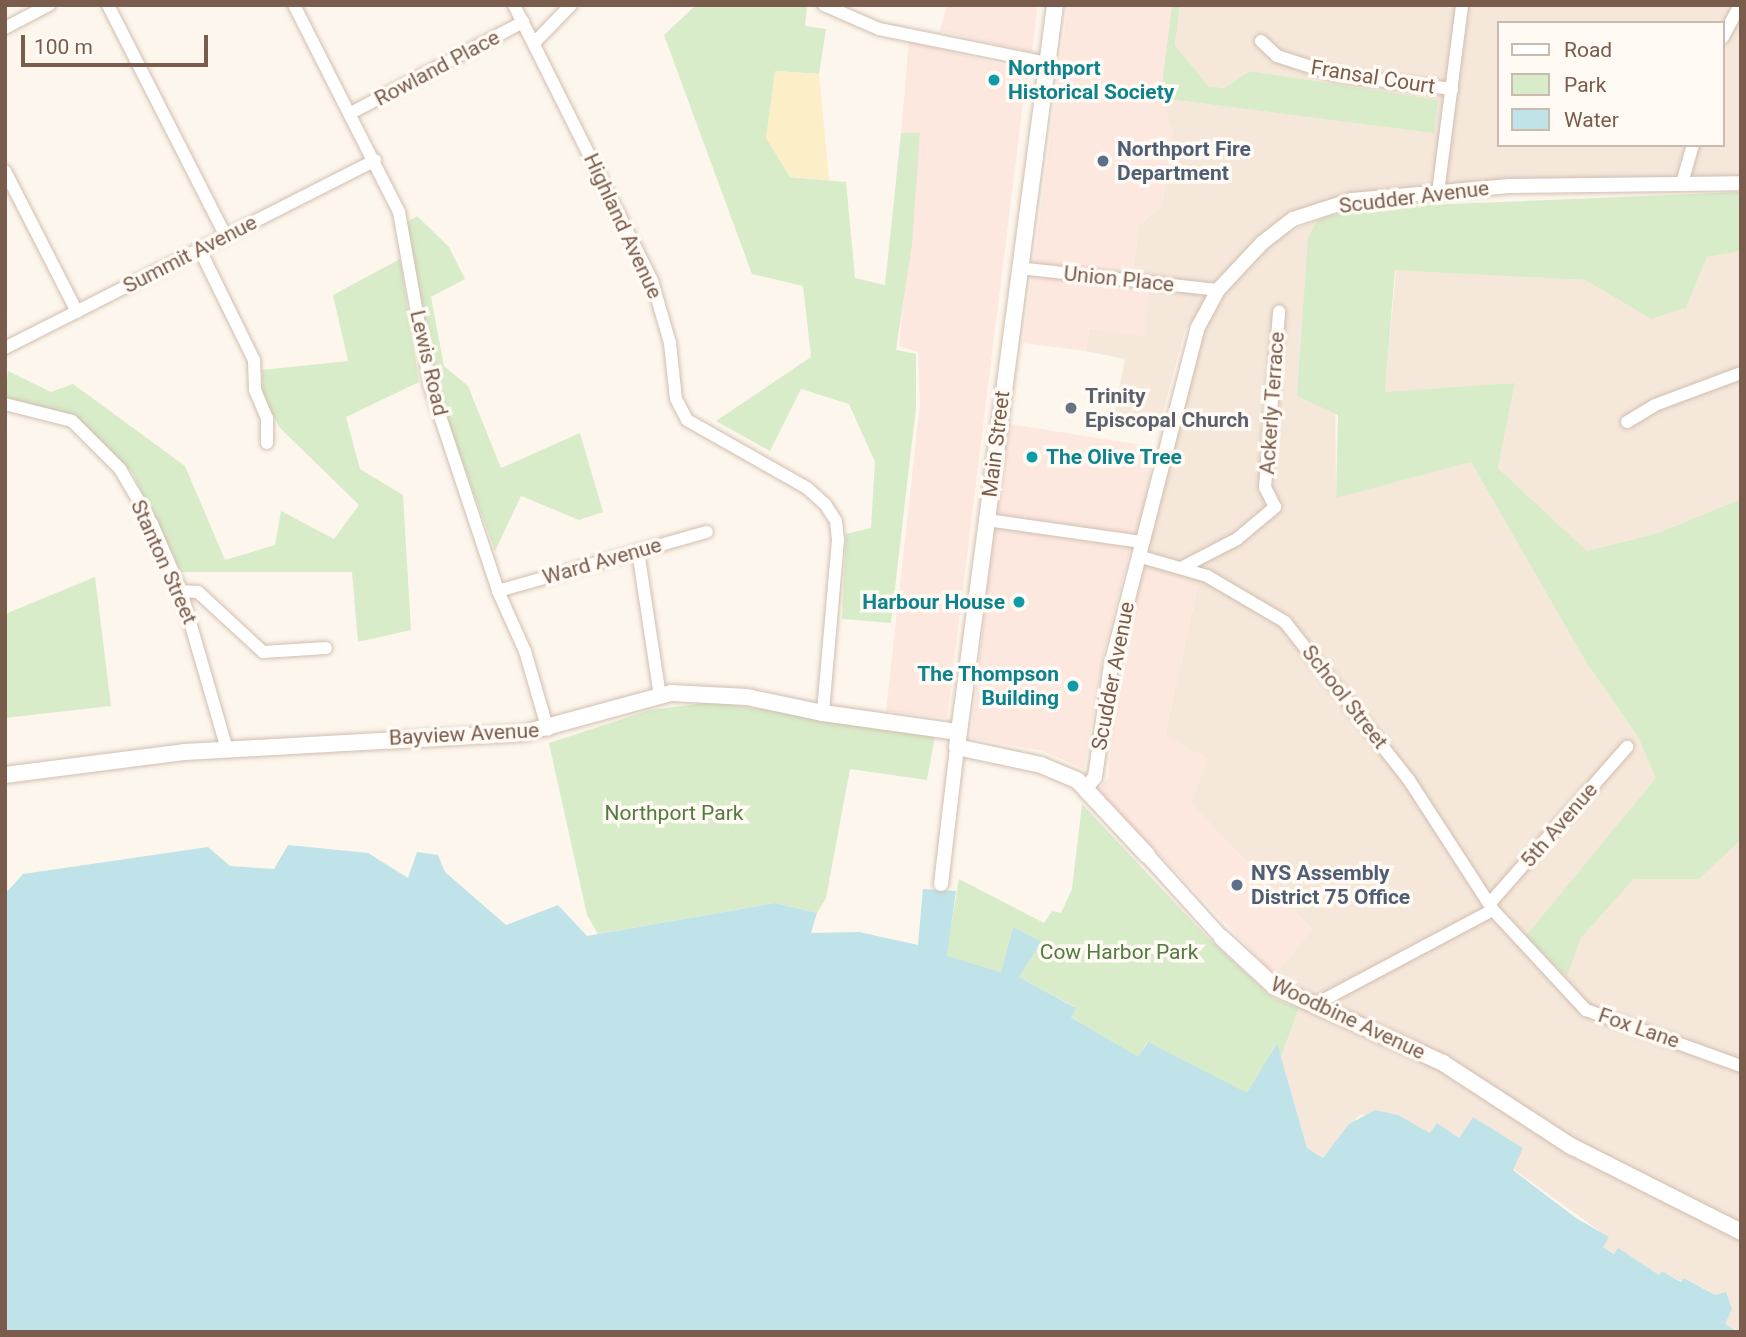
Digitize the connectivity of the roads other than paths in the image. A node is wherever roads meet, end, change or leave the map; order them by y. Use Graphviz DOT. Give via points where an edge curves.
graph roads {
  1 [pos="49,5"];
  2 [pos="108,5"];
  3 [pos="295,5"];
  4 [pos="514,5"];
  5 [pos="571,5"];
  6 [pos="824,5"];
  7 [pos="1055,5"];
  8 [pos="1462,5"];
  9 [pos="1740,5"];
  10 [pos="523,22"];
  11 [pos="5,28"];
  12 [pos="1725,33"];
  13 [pos="1261,41"];
  14 [pos="534,43"];
  15 [pos="1047,63"];
  16 [pos="1452,89"];
  17 [pos="351,113"];
  18 [pos="1692,147"];
  19 [pos="375,160"];
  20 [pos="5,171"];
  21 [pos="1682,183"];
  22 [pos="1741,183"];
  23 [pos="1438,193"];
  24 [pos="226,237"];
  25 [pos="200,250"];
  26 [pos="1019,268"];
  27 [pos="1218,290"];
  28 [pos="76,312"];
  29 [pos="1279,312"];
  30 [pos="5,348"];
  31 [pos="1741,373"];
  32 [pos="5,404"];
  33 [pos="1627,422"];
  34 [pos="267,443"];
  35 [pos="987,520"];
  36 [pos="706,532"];
  37 [pos="1140,549"];
  38 [pos="638,551"];
  39 [pos="1183,567"];
  40 [pos="181,591"];
  41 [pos="498,591"];
  42 [pos="326,648"];
  43 [pos="660,696"];
  44 [pos="823,713"];
  45 [pos="548,730"];
  46 [pos="958,739"];
  47 [pos="1627,747"];
  48 [pos="227,749"];
  49 [pos="5,775"];
  50 [pos="1086,788"];
  51 [pos="1147,855"];
  52 [pos="941,884"];
  53 [pos="1491,906"];
  54 [pos="1222,938"];
  55 [pos="1316,1004"];
  56 [pos="1741,1066"];
  57 [pos="1741,1232"];
  1 -- 11 [label="street"];
  2 -- 24 [label="street"];
  3 -- 17 [label="street, Lewis Road"];
  4 -- 10 [label="street, Highland Avenue"];
  5 -- 14 [label="street"];
  6 -- 15 [label="street" via="879,29"];
  7 -- 15 [label="main road, Main Street"];
  8 -- 16 [label="street"];
  9 -- 12 [label="street"];
  10 -- 14 [label="street, Highland Avenue"];
  10 -- 17 [label="street, Rowland Place"];
  13 -- 16 [label="street, Fransal Court" via="1277,56 1336,75"];
  14 -- 44 [label="street, Highland Avenue" via="652,281 670,343 676,399 687,420 807,488 836,521"];
  15 -- 26 [label="main road, Main Street"];
  16 -- 23 [label="street"];
  17 -- 19 [label="street, Lewis Road"];
  18 -- 21 [label="street"];
  19 -- 24 [label="street, Summit Avenue"];
  19 -- 41 [label="street, Lewis Road" via="399,212 430,386"];
  20 -- 28 [label="street"];
  21 -- 22 [label="street, Scudder Avenue"];
  21 -- 23 [label="street, Scudder Avenue" via="1509,186"];
  23 -- 27 [label="street, Scudder Avenue" via="1352,200 1293,219 1262,243"];
  24 -- 25 [label="street, Summit Avenue"];
  25 -- 28 [label="street, Summit Avenue"];
  25 -- 34 [label="street" via="254,360 255,390 267,418"];
  26 -- 27 [label="street, Union Place"];
  26 -- 35 [label="main road, Main Street"];
  27 -- 37 [label="street, Scudder Avenue" via="1192,344"];
  28 -- 30 [label="street, Summit Avenue"];
  29 -- 39 [label="street, Ackerly Terrace" via="1265,487 1275,507 1237,539"];
  31 -- 33 [label="street" via="1655,405"];
  32 -- 40 [label="street, Stanton Street" via="72,421 120,469 152,524"];
  35 -- 37 [label="street, School Street"];
  35 -- 46 [label="main road, Main Street"];
  36 -- 38 [label="street, Ward Avenue"];
  37 -- 39 [label="street, School Street"];
  37 -- 50 [label="street, Scudder Avenue" via="1111,664 1095,778"];
  38 -- 41 [label="street, Ward Avenue"];
  38 -- 43 [label="street"];
  39 -- 53 [label="street, School Street" via="1285,622 1393,759"];
  40 -- 42 [label="street" via="198,592 263,652"];
  40 -- 48 [label="street, Stanton Street"];
  41 -- 45 [label="street, Lewis Road" via="525,651"];
  43 -- 44 [label="main road, Bayview Avenue" via="747,697"];
  43 -- 45 [label="main road, Bayview Avenue"];
  44 -- 46 [label="main road, Bayview Avenue"];
  45 -- 48 [label="main road, Bayview Avenue"];
  46 -- 50 [label="main road, Woodbine Avenue" via="1041,765"];
  46 -- 52 [label="street, Main Street"];
  47 -- 53 [label="street, 5th Avenue"];
  48 -- 49 [label="main road, Bayview Avenue"];
  50 -- 51 [label="main road, Woodbine Avenue"];
  51 -- 54 [label="street, Woodbine Avenue"];
  53 -- 55 [label="street, 5th Avenue"];
  53 -- 56 [label="street, Fox Lane" via="1586,1010"];
  54 -- 55 [label="main road, Woodbine Avenue" via="1275,987"];
  55 -- 57 [label="main road, Woodbine Avenue" via="1443,1063 1571,1146"];
}
